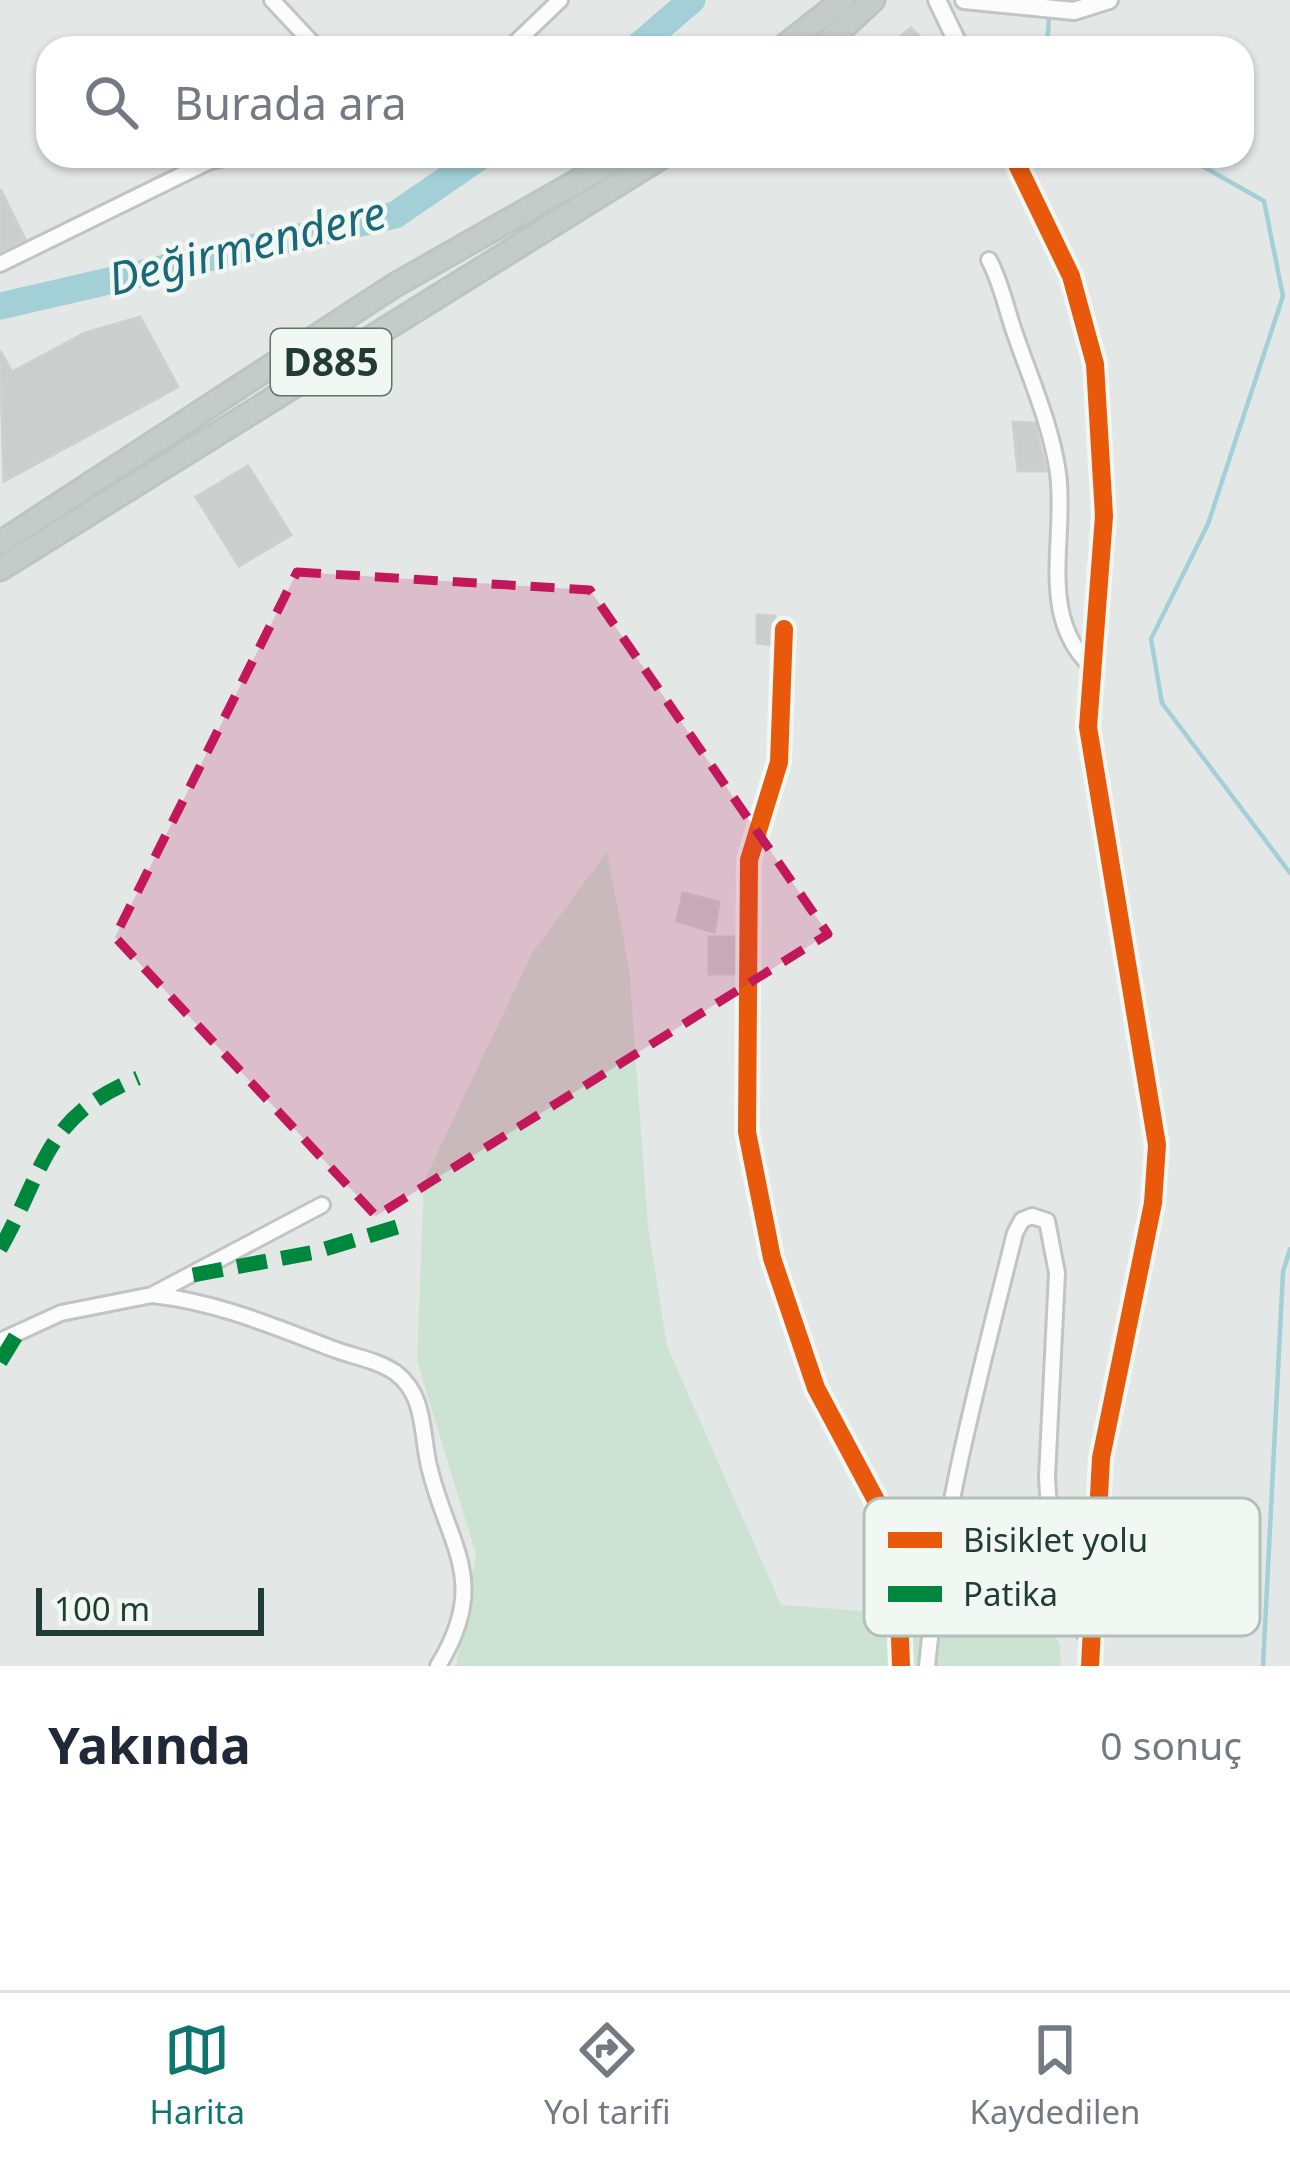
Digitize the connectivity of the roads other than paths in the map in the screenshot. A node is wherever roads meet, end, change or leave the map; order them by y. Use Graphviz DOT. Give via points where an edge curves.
graph roads {
  1 [pos="272,0"];
  2 [pos="560,0"];
  3 [pos="843,0"];
  4 [pos="874,0"];
  5 [pos="937,0"];
  6 [pos="964,0"];
  7 [pos="1109,0"];
  8 [pos="306,36"];
  9 [pos="522,36"];
  10 [pos="797,36"];
  11 [pos="834,36"];
  12 [pos="954,36"];
  13 [pos="196,168"];
  14 [pos="601,168"];
  15 [pos="644,168"];
  16 [pos="1018,168"];
  17 [pos="989,260"];
  18 [pos="0,264"];
  19 [pos="0,543"];
  20 [pos="0,569"];
  21 [pos="784,628"];
  22 [pos="1093,668"];
  23 [pos="322,1205"];
  24 [pos="152,1295"];
  25 [pos="0,1341"];
  26 [pos="875,1498"];
  27 [pos="949,1498"];
  28 [pos="1049,1498"];
  29 [pos="1098,1498"];
  30 [pos="900,1636"];
  31 [pos="930,1636"];
  32 [pos="1090,1637"];
  33 [pos="438,1666"];
  34 [pos="901,1666"];
  35 [pos="926,1666"];
  36 [pos="1090,1666"];
  1 -- 8 [label="street"];
  2 -- 9 [label="street"];
  3 -- 10 [label="highway"];
  4 -- 11 [label="highway"];
  5 -- 12 [label="street"];
  6 -- 7 [label="street" via="1074,11"];
  13 -- 18 [label="street"];
  14 -- 19 [label="highway, D885" via="394,285"];
  15 -- 20 [label="highway, D885"];
  16 -- 22 [label="street" via="1071,276 1095,364 1104,516"];
  17 -- 22 [label="street" via="1051,434 1062,504 1055,560 1068,640"];
  21 -- 26 [label="street" via="779,762 749,860 747,1132 772,1258 817,1388"];
  22 -- 29 [label="street" via="1088,727 1157,1145"];
  23 -- 24 [label="street"];
  24 -- 25 [label="street" via="61,1312"];
  24 -- 33 [label="street" via="204,1300 381,1364 413,1392 463,1575 460,1617"];
  27 -- 28 [label="street" via="1015,1233 1032,1216 1047,1221 1057,1273"];
  30 -- 34 [label="street"];
  31 -- 35 [label="street"];
  32 -- 36 [label="street"];
}
